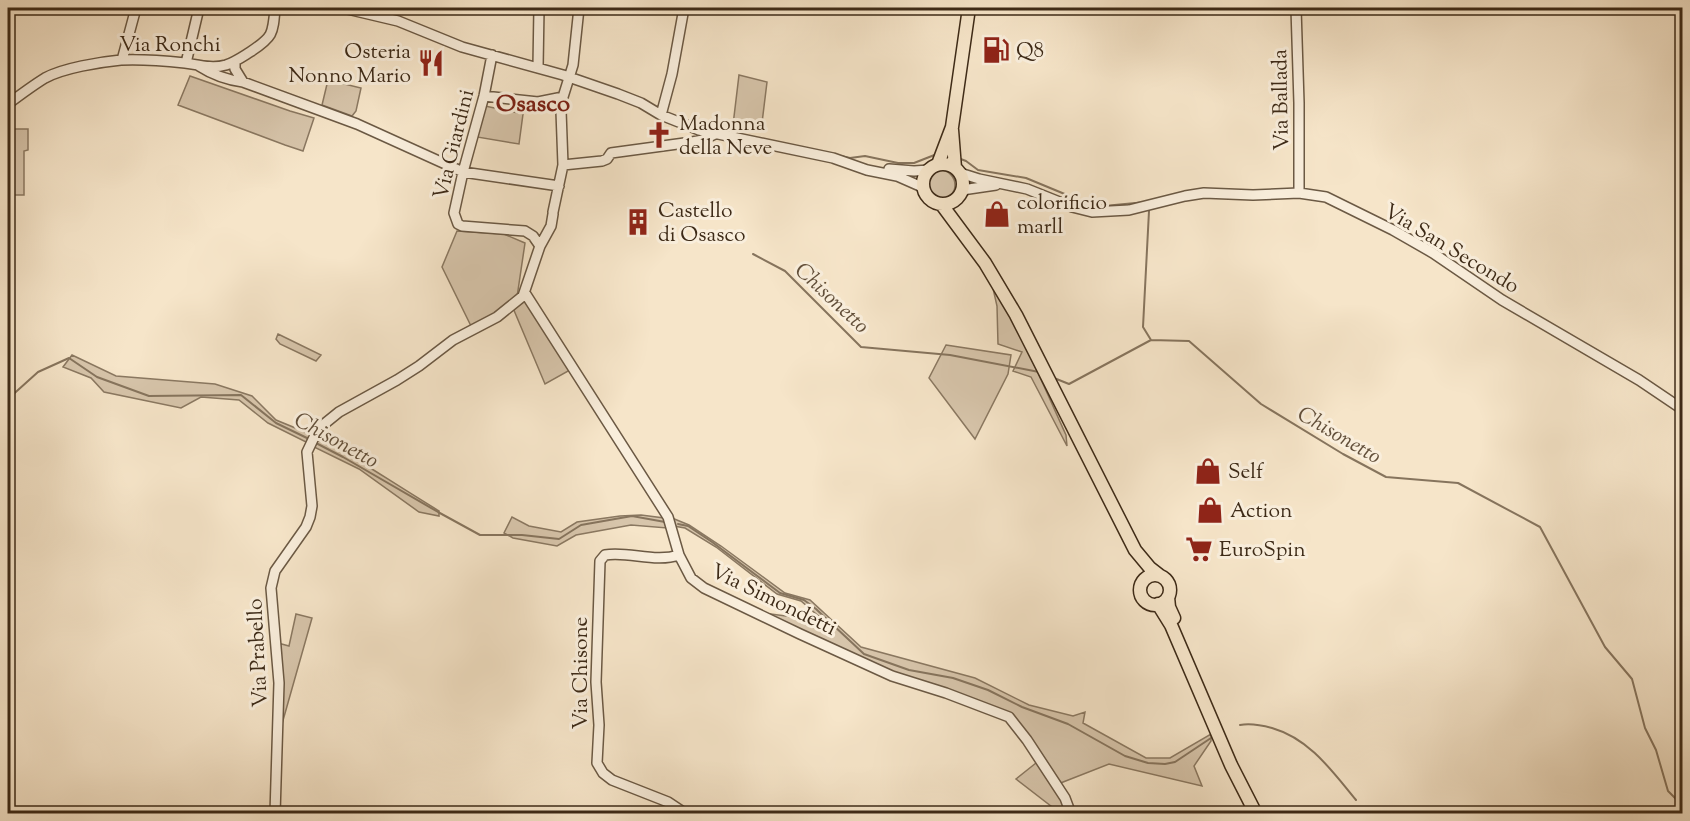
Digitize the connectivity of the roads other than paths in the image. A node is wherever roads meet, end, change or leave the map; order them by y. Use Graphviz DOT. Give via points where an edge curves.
graph roads {
  1 [pos="136,8"];
  2 [pos="199,8"];
  3 [pos="275,8"];
  4 [pos="343,8"];
  5 [pos="539,8"];
  6 [pos="579,8"];
  7 [pos="684,8"];
  8 [pos="969,8"];
  9 [pos="1296,8"];
  10 [pos="492,55"];
  11 [pos="122,60"];
  12 [pos="235,61"];
  13 [pos="186,63"];
  14 [pos="199,66"];
  15 [pos="538,67"];
  16 [pos="571,77"];
  17 [pos="243,82"];
  18 [pos="484,96"];
  19 [pos="563,98"];
  20 [pos="8,104"];
  21 [pos="661,115"];
  22 [pos="952,127"];
  23 [pos="715,134"];
  24 [pos="853,164"];
  25 [pos="563,165"];
  26 [pos="933,167"];
  27 [pos="957,170"];
  28 [pos="463,172"];
  29 [pos="1007,184"];
  30 [pos="559,186"];
  31 [pos="922,187"];
  32 [pos="961,192"];
  33 [pos="1299,193"];
  34 [pos="942,205"];
  35 [pos="961,230"];
  36 [pos="540,246"];
  37 [pos="525,293"];
  38 [pos="1683,410"];
  39 [pos="1136,550"];
  40 [pos="679,555"];
  41 [pos="1159,575"];
  42 [pos="1140,587"];
  43 [pos="1163,601"];
  44 [pos="275,813"];
  45 [pos="686,813"];
  46 [pos="1071,813"];
  47 [pos="1256,813"];
  1 -- 11 [label="street"];
  2 -- 13 [label="street"];
  3 -- 12 [label="street, Via Ronchi" via="266,42"];
  4 -- 10 [label="street" via="399,21"];
  5 -- 15 [label="street"];
  6 -- 16 [label="street"];
  7 -- 21 [label="street"];
  8 -- 22 [label="main road"];
  9 -- 33 [label="street, Via Ballada"];
  10 -- 15 [label="street"];
  10 -- 18 [label="street, Via Giardini"];
  11 -- 13 [label="street, Via Ronchi"];
  11 -- 20 [label="street, Via Ronchi" via="62,71"];
  12 -- 14 [label="street, Via Ronchi"];
  12 -- 17 [label="street"];
  13 -- 14 [label="street, Via Ronchi"];
  14 -- 17 [label="street" via="212,74"];
  15 -- 16 [label="street"];
  16 -- 19 [label="street"];
  16 -- 21 [label="street" via="641,103"];
  17 -- 28 [label="street" via="357,124"];
  18 -- 19 [label="street" via="538,102"];
  18 -- 28 [label="street, Via Giardini"];
  19 -- 25 [label="street"];
  21 -- 23 [label="street"];
  22 -- 26 [label="main road"];
  22 -- 27 [label="main road"];
  23 -- 24 [label="street"];
  23 -- 25 [label="street" via="703,140 611,153 602,161"];
  24 -- 26 [label="street" via="900,171"];
  24 -- 31 [label="street"];
  25 -- 30 [label="street"];
  26 -- 27 [label="main road" via="950,165"];
  26 -- 31 [label="main road" via="925,175"];
  27 -- 29 [label="street, Via San Secondo"];
  27 -- 32 [label="main road" via="963,184"];
  28 -- 30 [label="street"];
  28 -- 36 [label="street, Via Giardini" via="454,213 459,224 525,231"];
  29 -- 32 [label="street"];
  29 -- 33 [label="street, Via San Secondo" via="1092,212 1129,210 1204,194"];
  30 -- 36 [label="street" via="551,226"];
  31 -- 34 [label="main road" via="927,197"];
  32 -- 34 [label="main road" via="953,202"];
  32 -- 35 [label="main road"];
  33 -- 38 [label="street, Via San Secondo" via="1326,197 1393,230"];
  34 -- 35 [label="main road"];
  35 -- 39 [label="main road" via="1016,315"];
  36 -- 37 [label="street"];
  37 -- 40 [label="street, Via Simondetti" via="668,517"];
  37 -- 44 [label="street, Via Prabello" via="497,317 339,412 318,429 312,440 307,452 310,517 275,571 272,588 279,682"];
  39 -- 41 [label="main road"];
  39 -- 42 [label="main road"];
  40 -- 45 [label="street, Via Chisone" via="669,559 614,553 600,561 597,763 612,780"];
  40 -- 46 [label="street, Via Simondetti" via="691,578 704,588 892,676 1009,717 1065,798"];
  41 -- 42 [label="main road" via="1144,578"];
  41 -- 43 [label="main road" via="1170,586"];
  42 -- 43 [label="main road" via="1144,601 1153,605"];
  43 -- 47 [label="main road" via="1216,733"];
}
